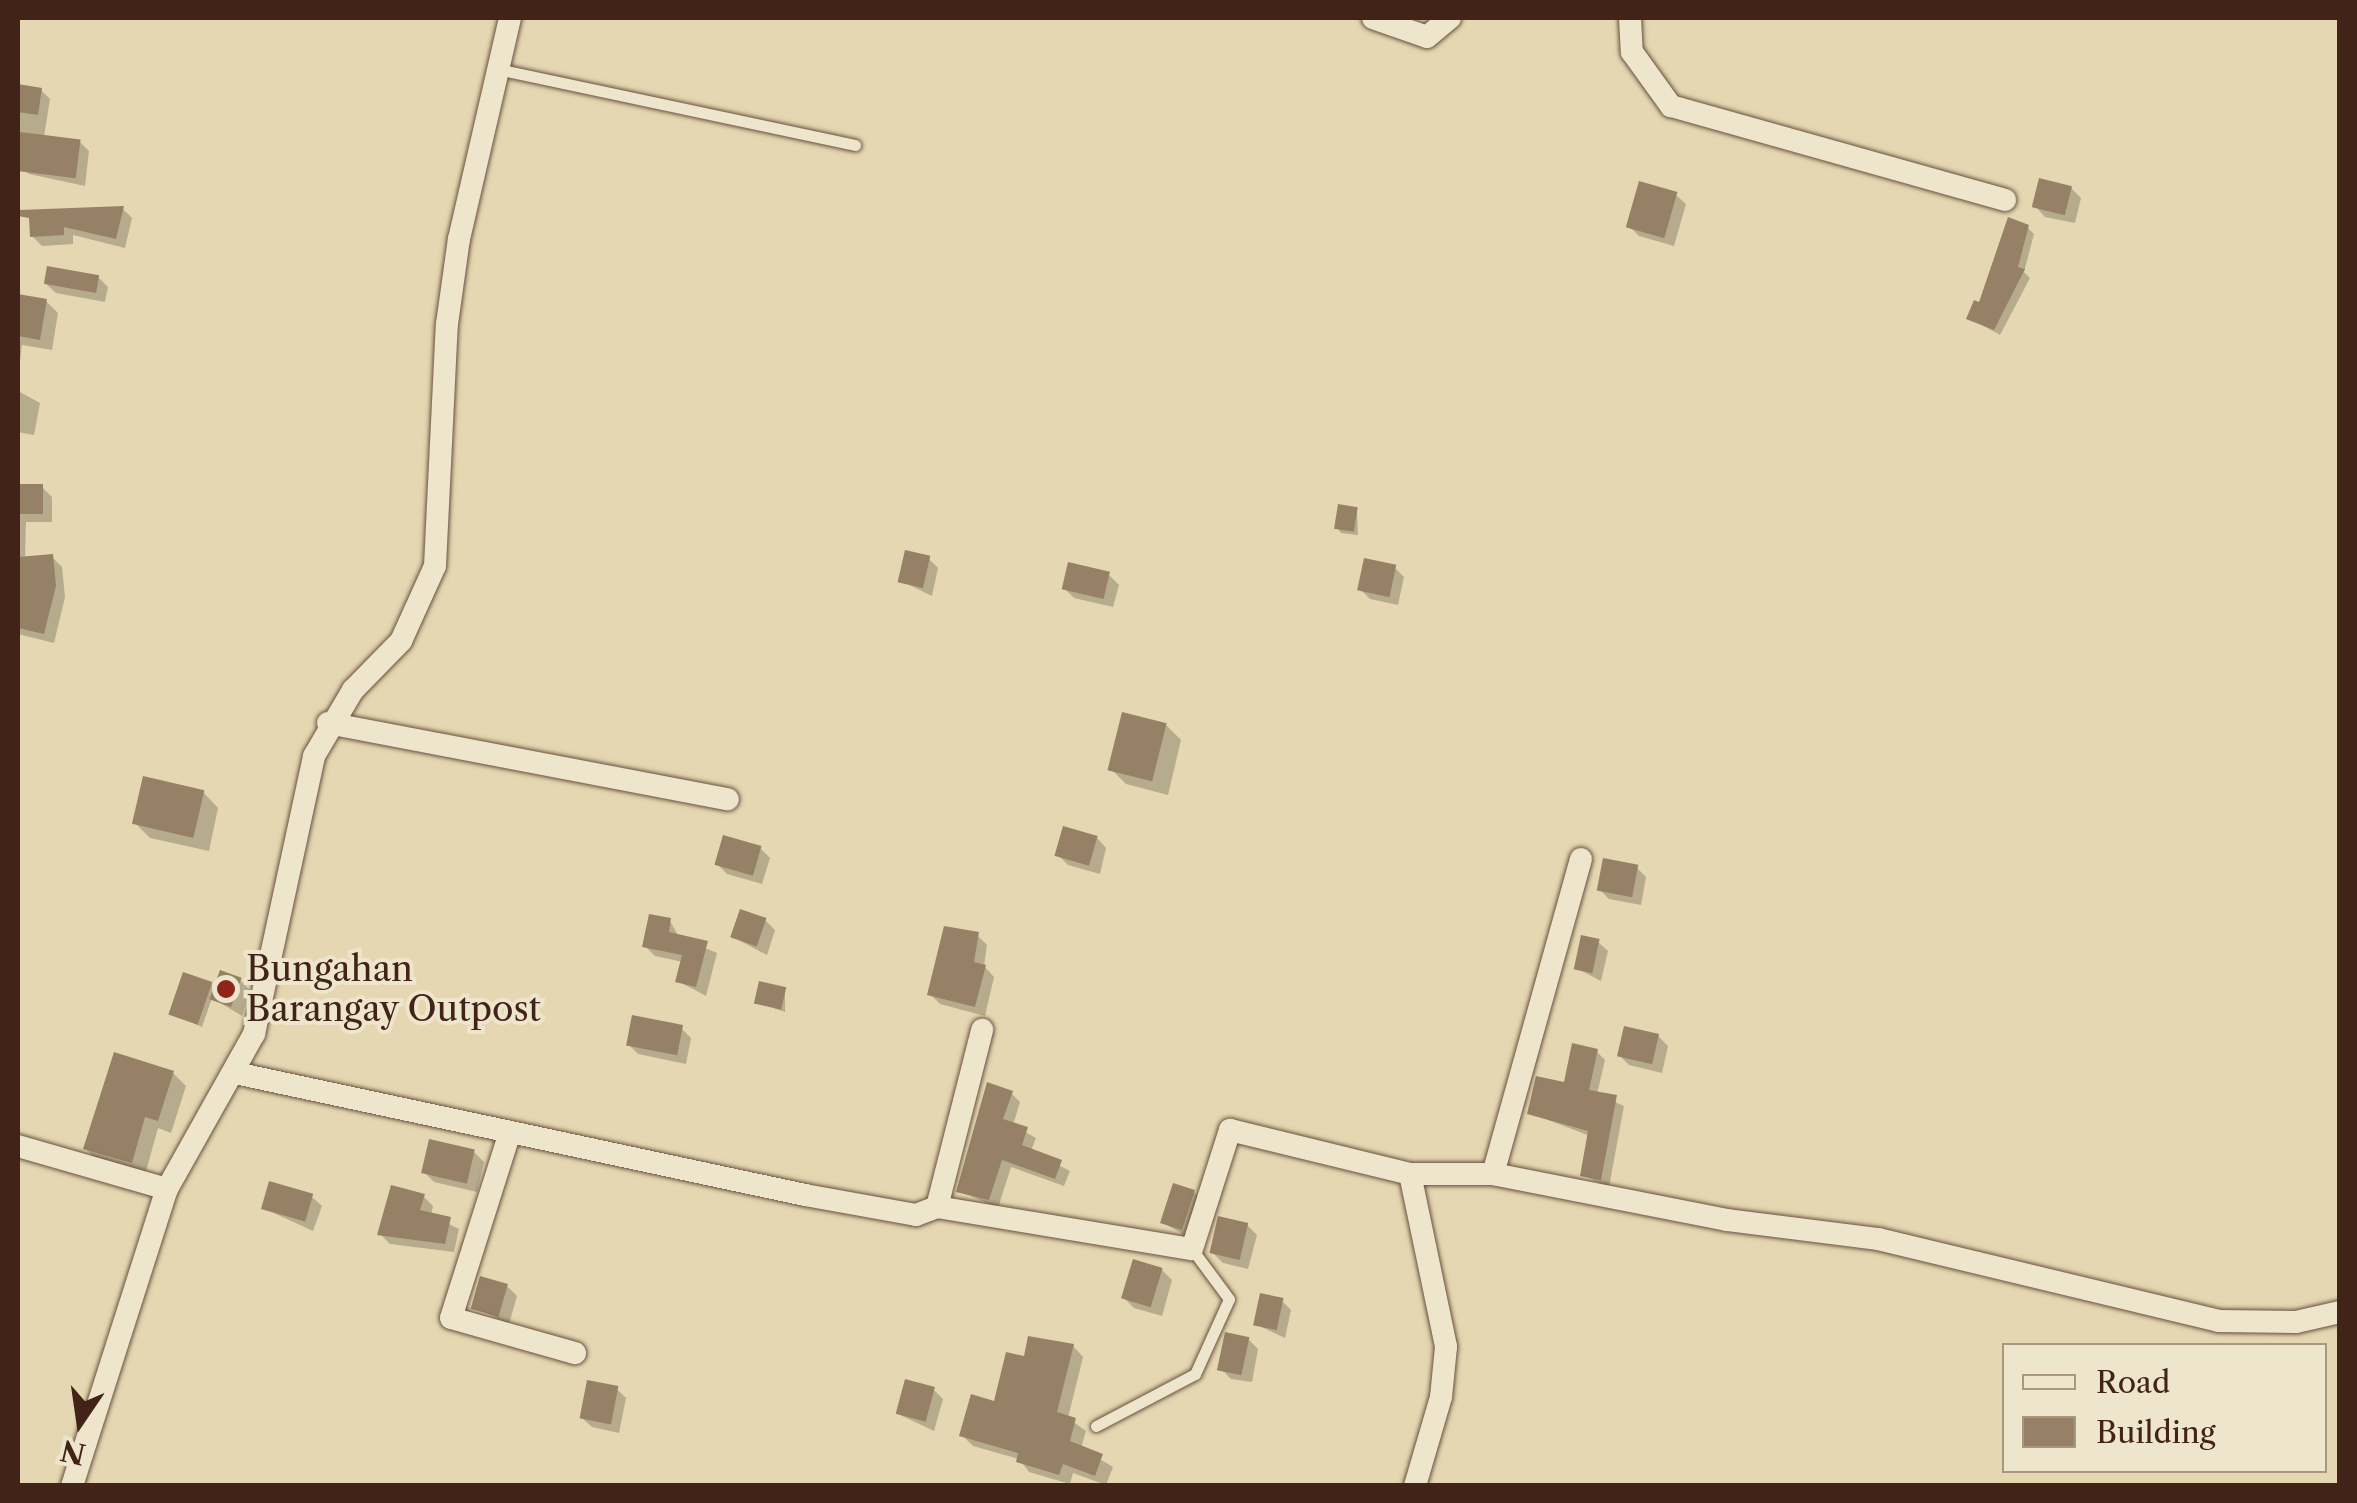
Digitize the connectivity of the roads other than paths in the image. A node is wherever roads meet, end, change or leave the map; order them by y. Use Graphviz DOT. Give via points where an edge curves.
graph roads {
  1 [pos="510,18"];
  2 [pos="1374,18"];
  3 [pos="1450,18"];
  4 [pos="1630,18"];
  5 [pos="502,70"];
  6 [pos="855,144"];
  7 [pos="2005,200"];
  8 [pos="328,723"];
  9 [pos="728,799"];
  10 [pos="1581,859"];
  11 [pos="982,1030"];
  12 [pos="235,1073"];
  13 [pos="510,1132"];
  14 [pos="18,1146"];
  15 [pos="1410,1174"];
  16 [pos="1494,1174"];
  17 [pos="168,1189"];
  18 [pos="937,1207"];
  19 [pos="1192,1249"];
  20 [pos="2340,1312"];
  21 [pos="575,1353"];
  22 [pos="1096,1426"];
  23 [pos="72,1486"];
  24 [pos="1415,1486"];
  1 -- 5 [label="street"];
  2 -- 3 [label="street" via="1427,37"];
  4 -- 7 [label="street" via="1632,52 1672,106"];
  5 -- 6 [label="lane"];
  5 -- 8 [label="street" via="458,239 434,566 401,641"];
  8 -- 9 [label="street"];
  8 -- 12 [label="street" via="314,756 254,1034"];
  10 -- 16 [label="street"];
  11 -- 18 [label="street"];
  12 -- 13 [label="street"];
  12 -- 17 [label="street"];
  13 -- 18 [label="street" via="916,1215"];
  13 -- 21 [label="street" via="450,1318"];
  14 -- 17 [label="street"];
  15 -- 16 [label="street"];
  15 -- 19 [label="street" via="1230,1130"];
  15 -- 24 [label="street" via="1446,1347 1441,1397"];
  16 -- 20 [label="street" via="1690,1214 1878,1239 2219,1321 2296,1322"];
  17 -- 23 [label="street"];
  18 -- 19 [label="street"];
  19 -- 22 [label="lane" via="1229,1298 1195,1374"];
}
